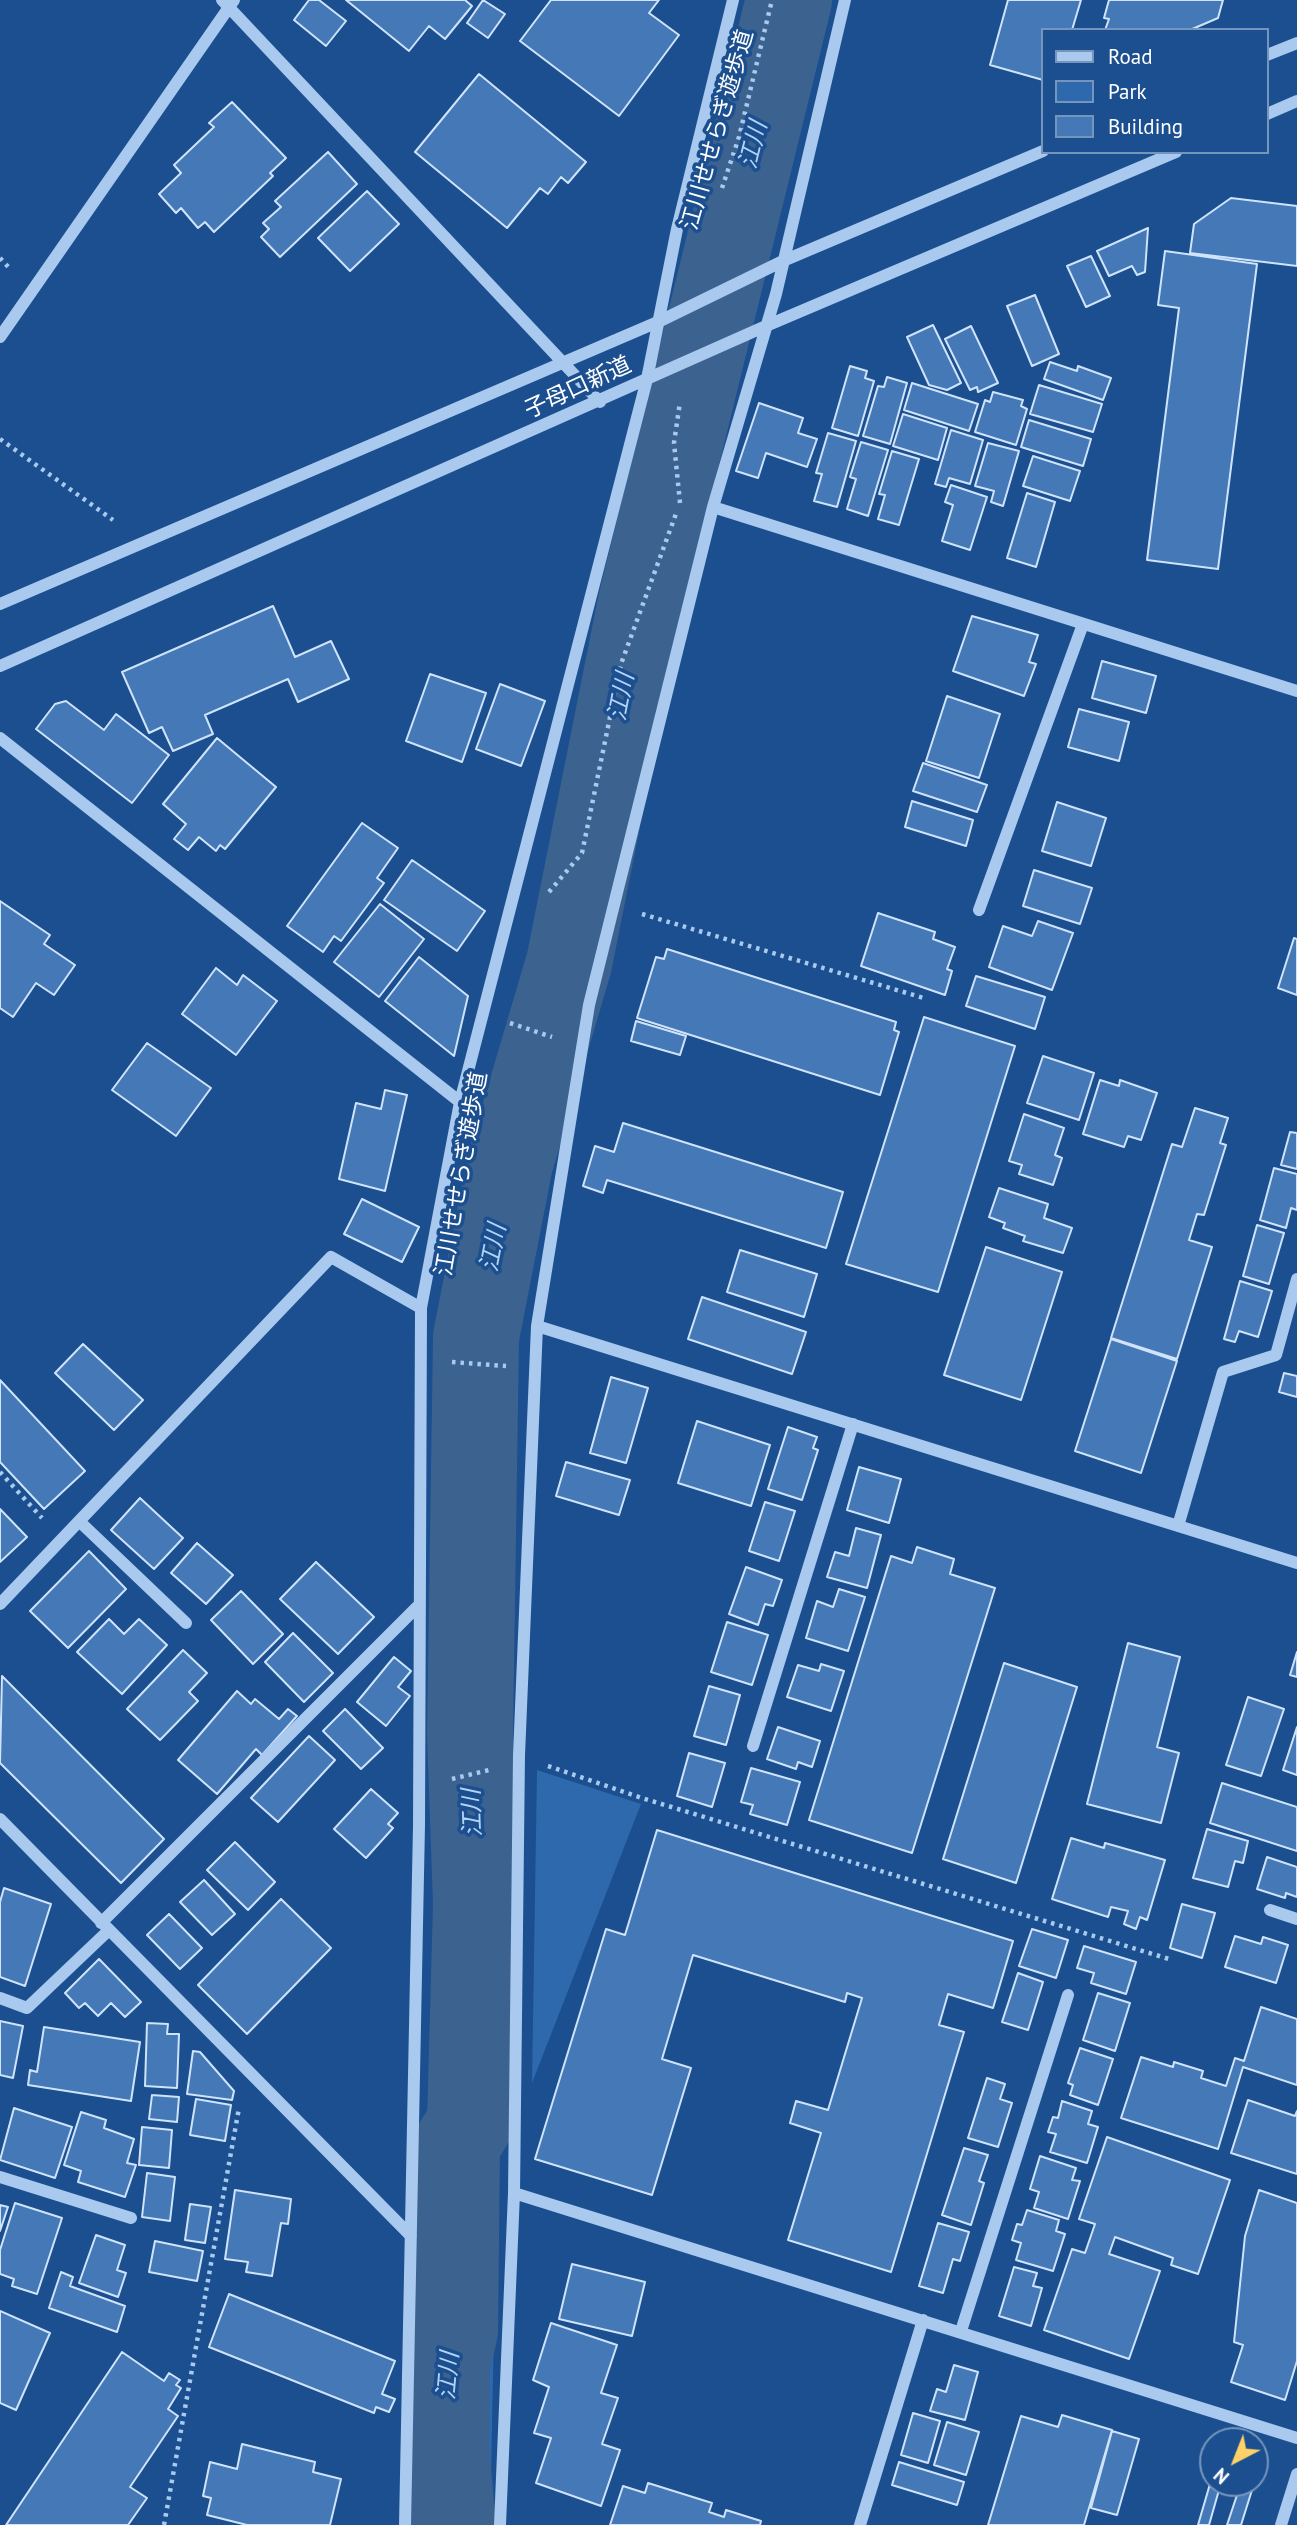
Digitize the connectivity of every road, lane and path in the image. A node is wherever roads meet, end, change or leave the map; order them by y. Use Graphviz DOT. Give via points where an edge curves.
graph roads {
  1 [pos="733,0"];
  2 [pos="772,0"];
  3 [pos="845,0"];
  4 [pos="228,3"];
  5 [pos="1297,43"];
  6 [pos="1269,54"];
  7 [pos="1297,101"];
  8 [pos="1269,113"];
  9 [pos="1042,151"];
  10 [pos="1171,154"];
  11 [pos="718,200"];
  12 [pos="783,261"];
  13 [pos="660,321"];
  14 [pos="766,326"];
  15 [pos="0,337"];
  16 [pos="565,362"];
  17 [pos="648,379"];
  18 [pos="600,402"];
  19 [pos="680,402"];
  20 [pos="0,439"];
  21 [pos="713,507"];
  22 [pos="113,520"];
  23 [pos="0,604"];
  24 [pos="1083,624"];
  25 [pos="0,666"];
  26 [pos="1297,691"];
  27 [pos="0,737"];
  28 [pos="544,898"];
  29 [pos="614,905"];
  30 [pos="979,910"];
  31 [pos="927,999"];
  32 [pos="511,1009"];
  33 [pos="508,1022"];
  34 [pos="505,1033"];
  35 [pos="582,1048"];
  36 [pos="460,1102"];
  37 [pos="1297,1279"];
  38 [pos="421,1308"];
  39 [pos="537,1326"];
  40 [pos="421,1354"];
  41 [pos="535,1369"];
  42 [pos="853,1424"];
  43 [pos="0,1472"];
  44 [pos="79,1521"];
  45 [pos="1178,1526"];
  46 [pos="62,1539"];
  47 [pos="1297,1563"];
  48 [pos="0,1604"];
  49 [pos="420,1604"];
  50 [pos="186,1623"];
  51 [pos="753,1746"];
  52 [pos="519,1755"];
  53 [pos="485,1771"];
  54 [pos="459,1777"];
  55 [pos="0,1819"];
  56 [pos="1270,1910"];
  57 [pos="1297,1919"];
  58 [pos="104,1927"];
  59 [pos="1169,1959"];
  60 [pos="1069,1995"];
  61 [pos="0,1998"];
  62 [pos="245,2069"];
  63 [pos="0,2176"];
  64 [pos="514,2193"];
  65 [pos="131,2218"];
  66 [pos="411,2236"];
  67 [pos="923,2320"];
  68 [pos="961,2331"];
  69 [pos="1297,2438"];
  70 [pos="1297,2474"];
  71 [pos="164,2525"];
  72 [pos="405,2525"];
  73 [pos="500,2525"];
  74 [pos="860,2525"];
  75 [pos="1281,2525"];
  1 -- 13 [label="street" via="677,229"];
  2 -- 11 [label="path, 江川せせらぎ遊歩道" via="739,137"];
  3 -- 12 [label="street"];
  4 -- 15 [label="street"];
  4 -- 16 [label="street"];
  5 -- 6 [label="street"];
  7 -- 8 [label="street"];
  9 -- 12 [label="street, 子母口新道"];
  10 -- 14 [label="street, 子母口新道"];
  12 -- 13 [label="street, 子母口新道"];
  12 -- 14 [label="street"];
  13 -- 16 [label="street, 子母口新道"];
  13 -- 17 [label="street"];
  14 -- 17 [label="street, 子母口新道"];
  14 -- 21 [label="street"];
  16 -- 18 [label="street"];
  16 -- 23 [label="street, 子母口新道"];
  17 -- 18 [label="street, 子母口新道"];
  17 -- 36 [label="street"];
  18 -- 25 [label="street, 子母口新道"];
  19 -- 28 [label="path" via="674,443 680,502 621,664 582,853"];
  20 -- 22 [label="path"];
  21 -- 24 [label="street"];
  21 -- 29 [label="street"];
  24 -- 26 [label="street"];
  24 -- 30 [label="street"];
  27 -- 36 [label="street"];
  29 -- 31 [label="path"];
  29 -- 35 [label="street"];
  32 -- 33 [label="path"];
  33 -- 34 [label="path"];
  33 -- 35 [label="path"];
  35 -- 39 [label="street"];
  36 -- 38 [label="street"];
  37 -- 45 [label="street" via="1276,1355 1223,1372"];
  38 -- 40 [label="street"];
  38 -- 44 [label="street" via="331,1257"];
  39 -- 41 [label="street"];
  39 -- 42 [label="street"];
  40 -- 41 [label="path" via="452,1362"];
  40 -- 49 [label="street"];
  41 -- 52 [label="street"];
  42 -- 45 [label="street"];
  42 -- 51 [label="street"];
  43 -- 46 [label="path"];
  44 -- 46 [label="street"];
  44 -- 50 [label="street"];
  45 -- 47 [label="street"];
  46 -- 48 [label="street"];
  49 -- 58 [label="street"];
  49 -- 66 [label="street"];
  52 -- 59 [label="path" via="642,1798"];
  52 -- 64 [label="street"];
  53 -- 54 [label="path"];
  55 -- 58 [label="street"];
  56 -- 57 [label="street"];
  58 -- 61 [label="street" via="27,2008"];
  58 -- 62 [label="street"];
  60 -- 68 [label="street"];
  62 -- 66 [label="street"];
  62 -- 71 [label="path"];
  63 -- 65 [label="street"];
  64 -- 67 [label="street"];
  64 -- 73 [label="street"];
  66 -- 72 [label="street"];
  67 -- 68 [label="street"];
  67 -- 74 [label="street"];
  68 -- 69 [label="street"];
  70 -- 75 [label="street"];
}
